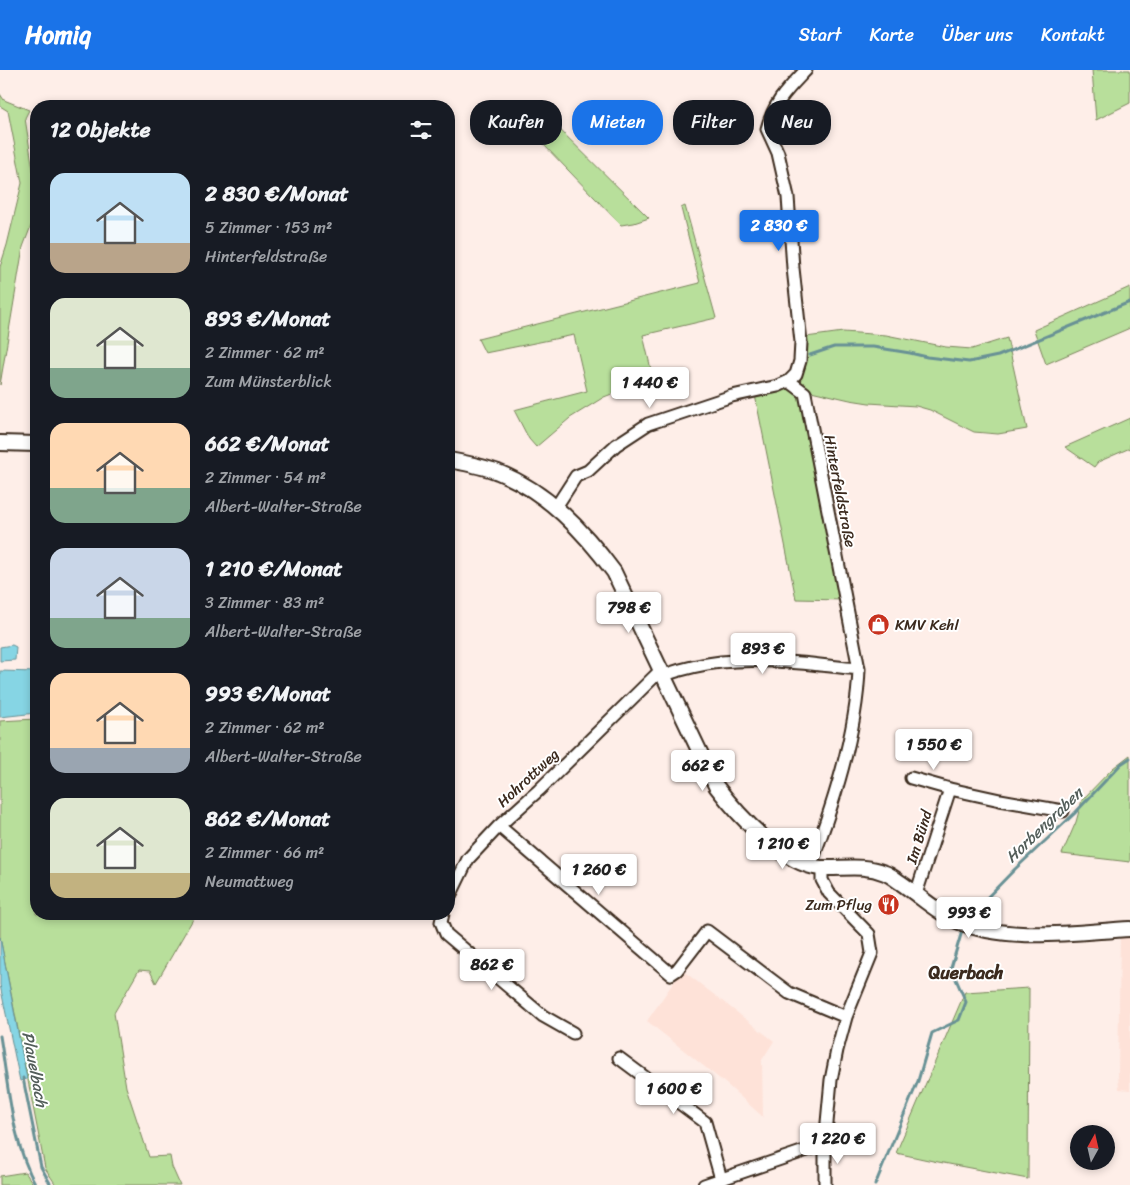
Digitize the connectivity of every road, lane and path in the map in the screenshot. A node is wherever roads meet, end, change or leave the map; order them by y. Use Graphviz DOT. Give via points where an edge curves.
graph roads {
  1 [pos="806,70"];
  2 [pos="789,380"];
  3 [pos="0,443"];
  4 [pos="30,444"];
  5 [pos="455,462"];
  6 [pos="556,507"];
  7 [pos="859,669"];
  8 [pos="663,672"];
  9 [pos="911,778"];
  10 [pos="950,788"];
  11 [pos="1063,811"];
  12 [pos="499,826"];
  13 [pos="816,867"];
  14 [pos="455,886"];
  15 [pos="916,894"];
  16 [pos="442,920"];
  17 [pos="1130,930"];
  18 [pos="846,1017"];
  19 [pos="573,1033"];
  20 [pos="619,1058"];
  21 [pos="825,1144"];
  22 [pos="721,1178"];
  23 [pos="704,1185"];
  24 [pos="825,1185"];
  1 -- 2 [label="street" via="782,95 767,129 778,153 788,197 801,342 798,369"];
  2 -- 6 [label="street" via="648,424 616,445 588,471 576,476"];
  2 -- 7 [label="street, Hinterfeldstraße" via="805,393"];
  3 -- 4 [label="street"];
  5 -- 6 [label="street" via="497,472 519,482"];
  6 -- 8 [label="street" via="593,544 614,572"];
  7 -- 8 [label="street" via="762,661 721,662"];
  7 -- 13 [label="street, Hinterfeldstraße" via="858,693 842,769"];
  8 -- 12 [label="street, Hohrottweg"];
  8 -- 13 [label="street" via="710,776 721,793 750,825 789,856"];
  9 -- 10 [label="street"];
  10 -- 11 [label="street"];
  10 -- 15 [label="street, Im Bünd"];
  12 -- 14 [label="street" via="468,860"];
  12 -- 18 [label="street, Hohrottweg" via="670,974 677,970 707,931 789,993"];
  13 -- 15 [label="street" via="872,869 886,873"];
  13 -- 18 [label="street" via="829,893 869,934 872,953"];
  15 -- 17 [label="street" via="959,922 993,931 1033,934"];
  16 -- 19 [label="street" via="446,934 543,1016"];
  18 -- 21 [label="street" via="833,1072"];
  20 -- 22 [label="street" via="704,1122"];
  21 -- 22 [label="street"];
  21 -- 24 [label="street"];
  22 -- 23 [label="street"];
}
